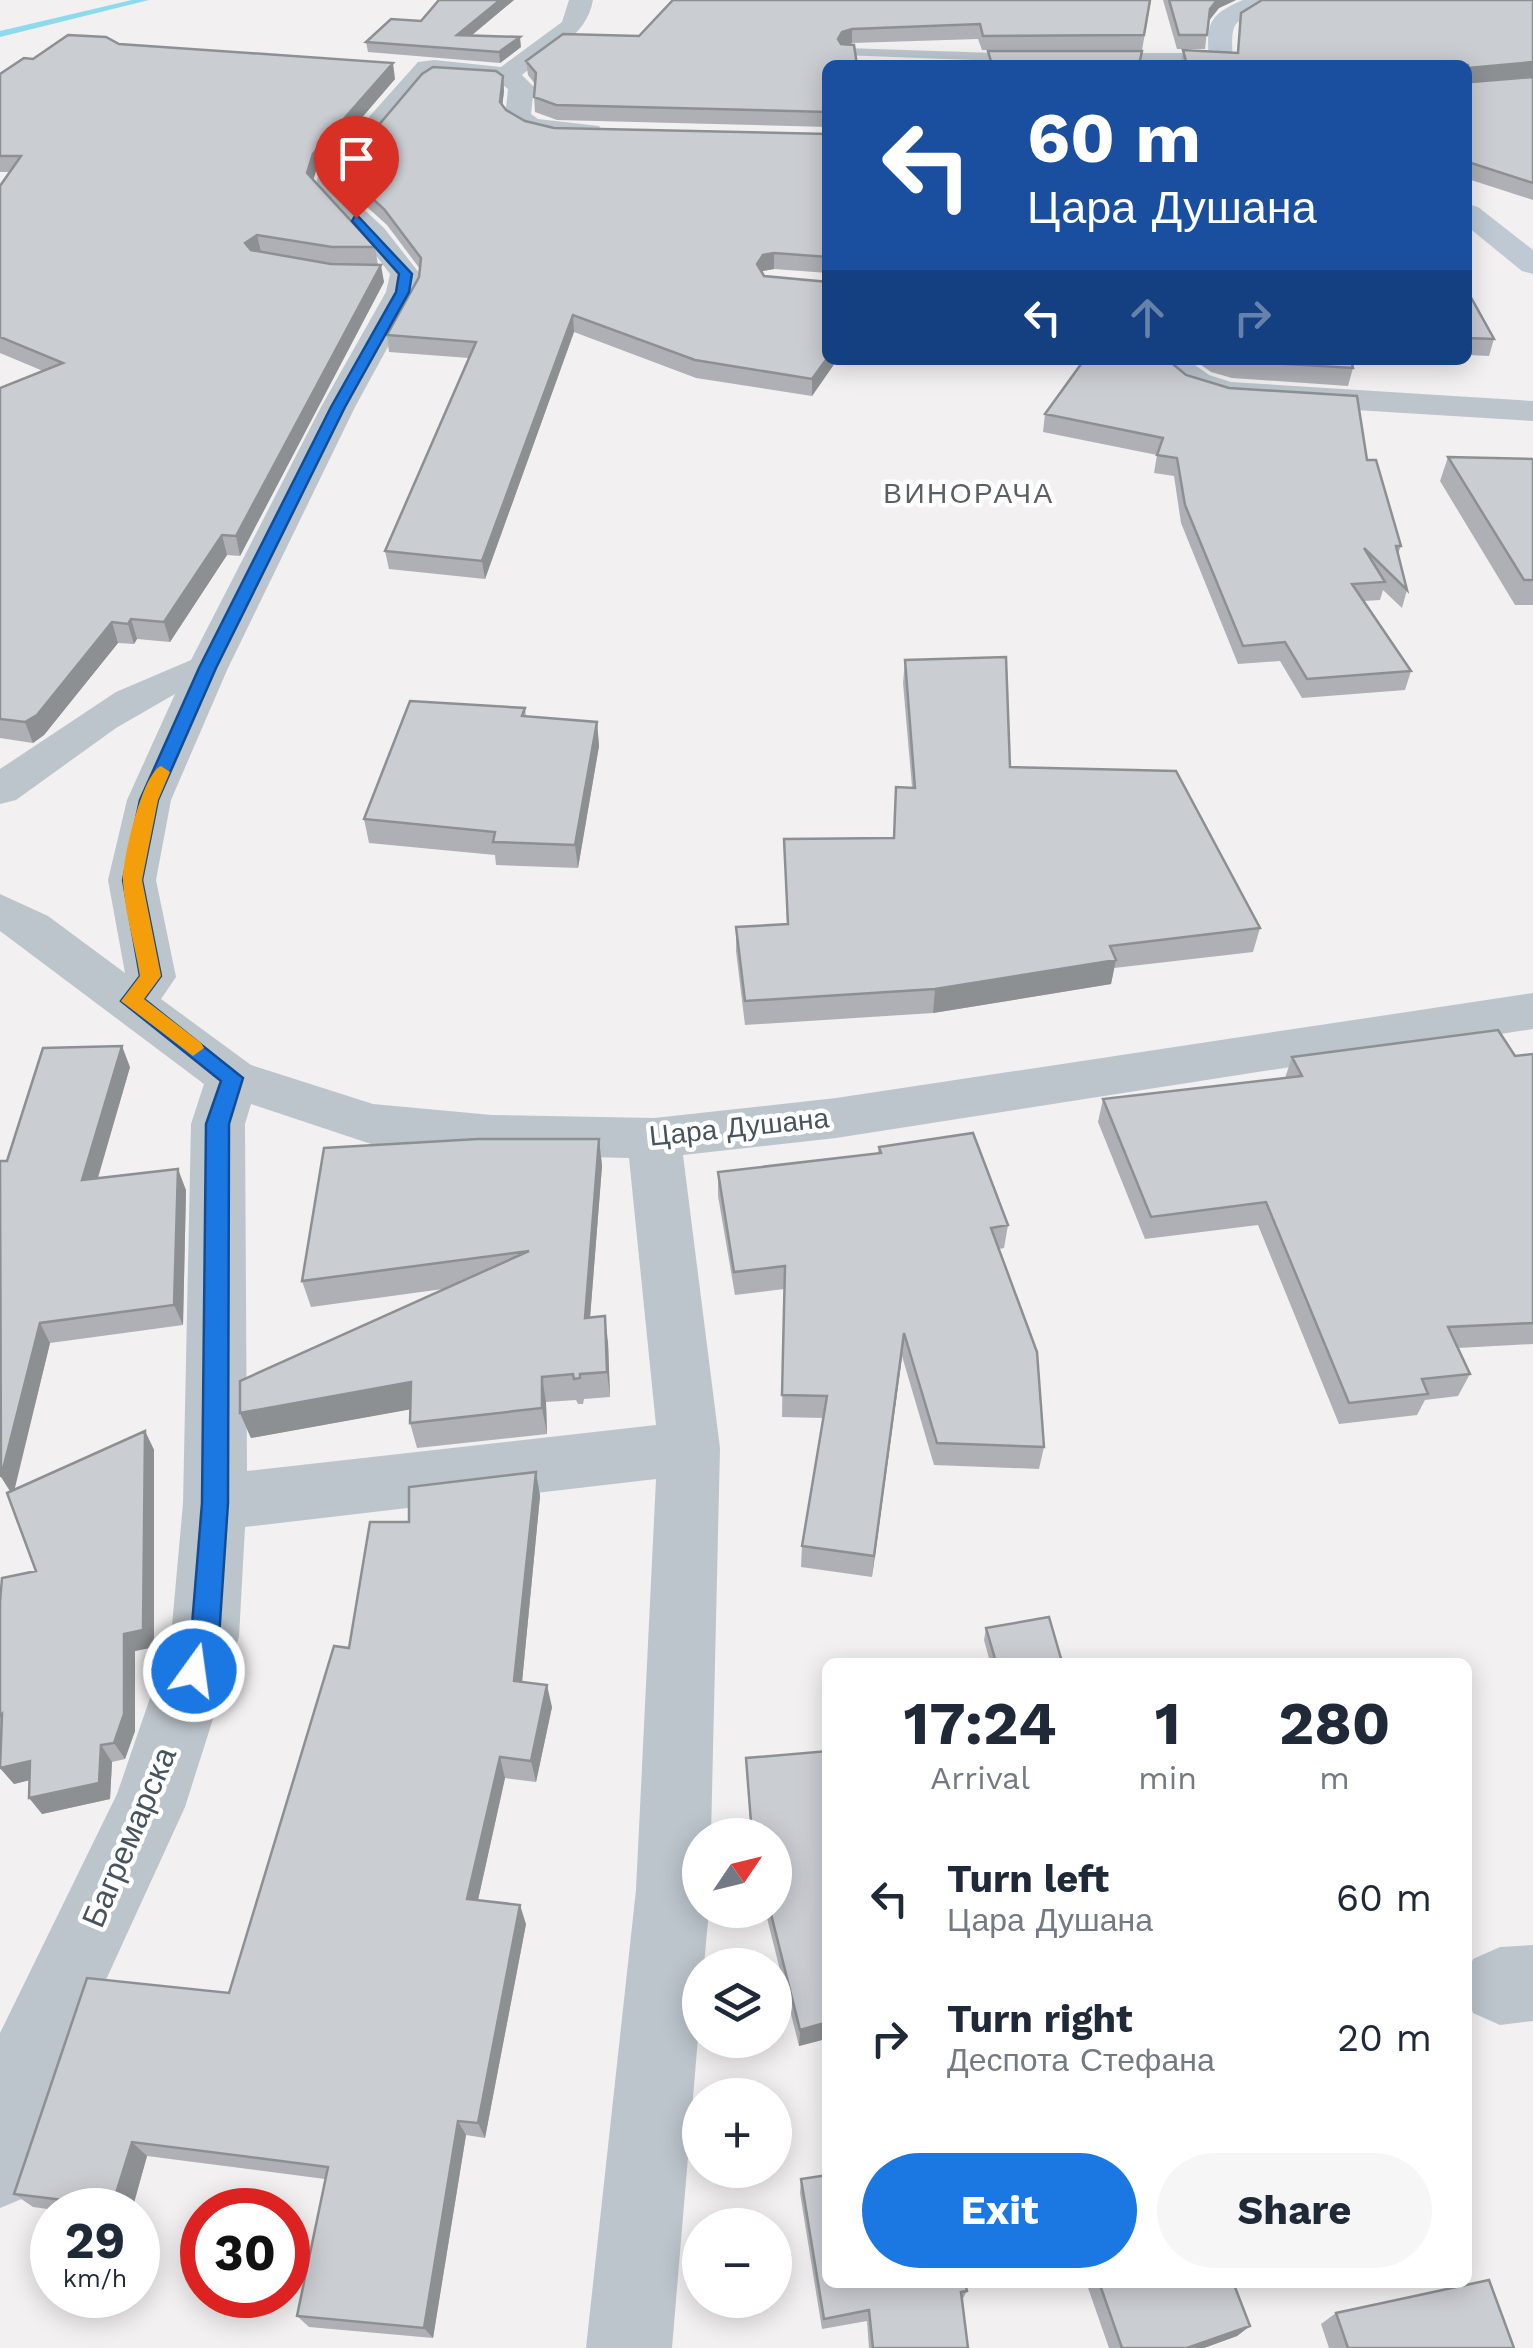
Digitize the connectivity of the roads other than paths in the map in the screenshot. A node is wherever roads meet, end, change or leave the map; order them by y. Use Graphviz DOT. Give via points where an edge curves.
graph roads {
  1 [pos="581,0"];
  2 [pos="1245,2"];
  3 [pos="846,52"];
  4 [pos="1084,57"];
  5 [pos="1046,58"];
  6 [pos="1185,60"];
  7 [pos="1219,60"];
  8 [pos="383,65"];
  9 [pos="434,67"];
  10 [pos="506,75"];
  11 [pos="615,133"];
  12 [pos="1472,217"];
  13 [pos="1533,266"];
  14 [pos="1174,365"];
  15 [pos="1533,412"];
  16 [pos="207,668"];
  17 [pos="0,790"];
  18 [pos="0,910"];
  19 [pos="132,1001"];
  20 [pos="1533,1012"];
  21 [pos="232,1078"];
  22 [pos="654,1138"];
  23 [pos="689,1448"];
  24 [pos="215,1503"];
  25 [pos="0,2166"];
  26 [pos="629,2348"];
  1 -- 10 [label="street" via="578,22"];
  2 -- 7 [label="street" via="1226,16"];
  3 -- 5 [label="lane"];
  4 -- 6 [label="lane"];
  8 -- 9 [label="street"];
  9 -- 10 [label="street"];
  9 -- 16 [label="street" via="412,81 329,179 328,191 374,234 402,292"];
  10 -- 11 [label="street" via="520,87 518,117 531,126"];
  12 -- 13 [label="street"];
  14 -- 15 [label="street" via="1227,392"];
  16 -- 17 [label="street" via="144,695"];
  16 -- 19 [label="street" via="149,800 132,880 151,976"];
  18 -- 19 [label="street, Цара Душана"];
  19 -- 21 [label="street, Цара Душана"];
  20 -- 22 [label="street, Цара Душана" via="836,1118"];
  21 -- 22 [label="street, Цара Душана" via="371,1124 492,1135"];
  21 -- 24 [label="street, Багремарска" via="218,1124"];
  22 -- 23 [label="street"];
  23 -- 24 [label="street"];
  23 -- 26 [label="street" via="672,1890"];
  24 -- 25 [label="street, Багремарска" via="205,1637 149,1808 29,2058"];
}
